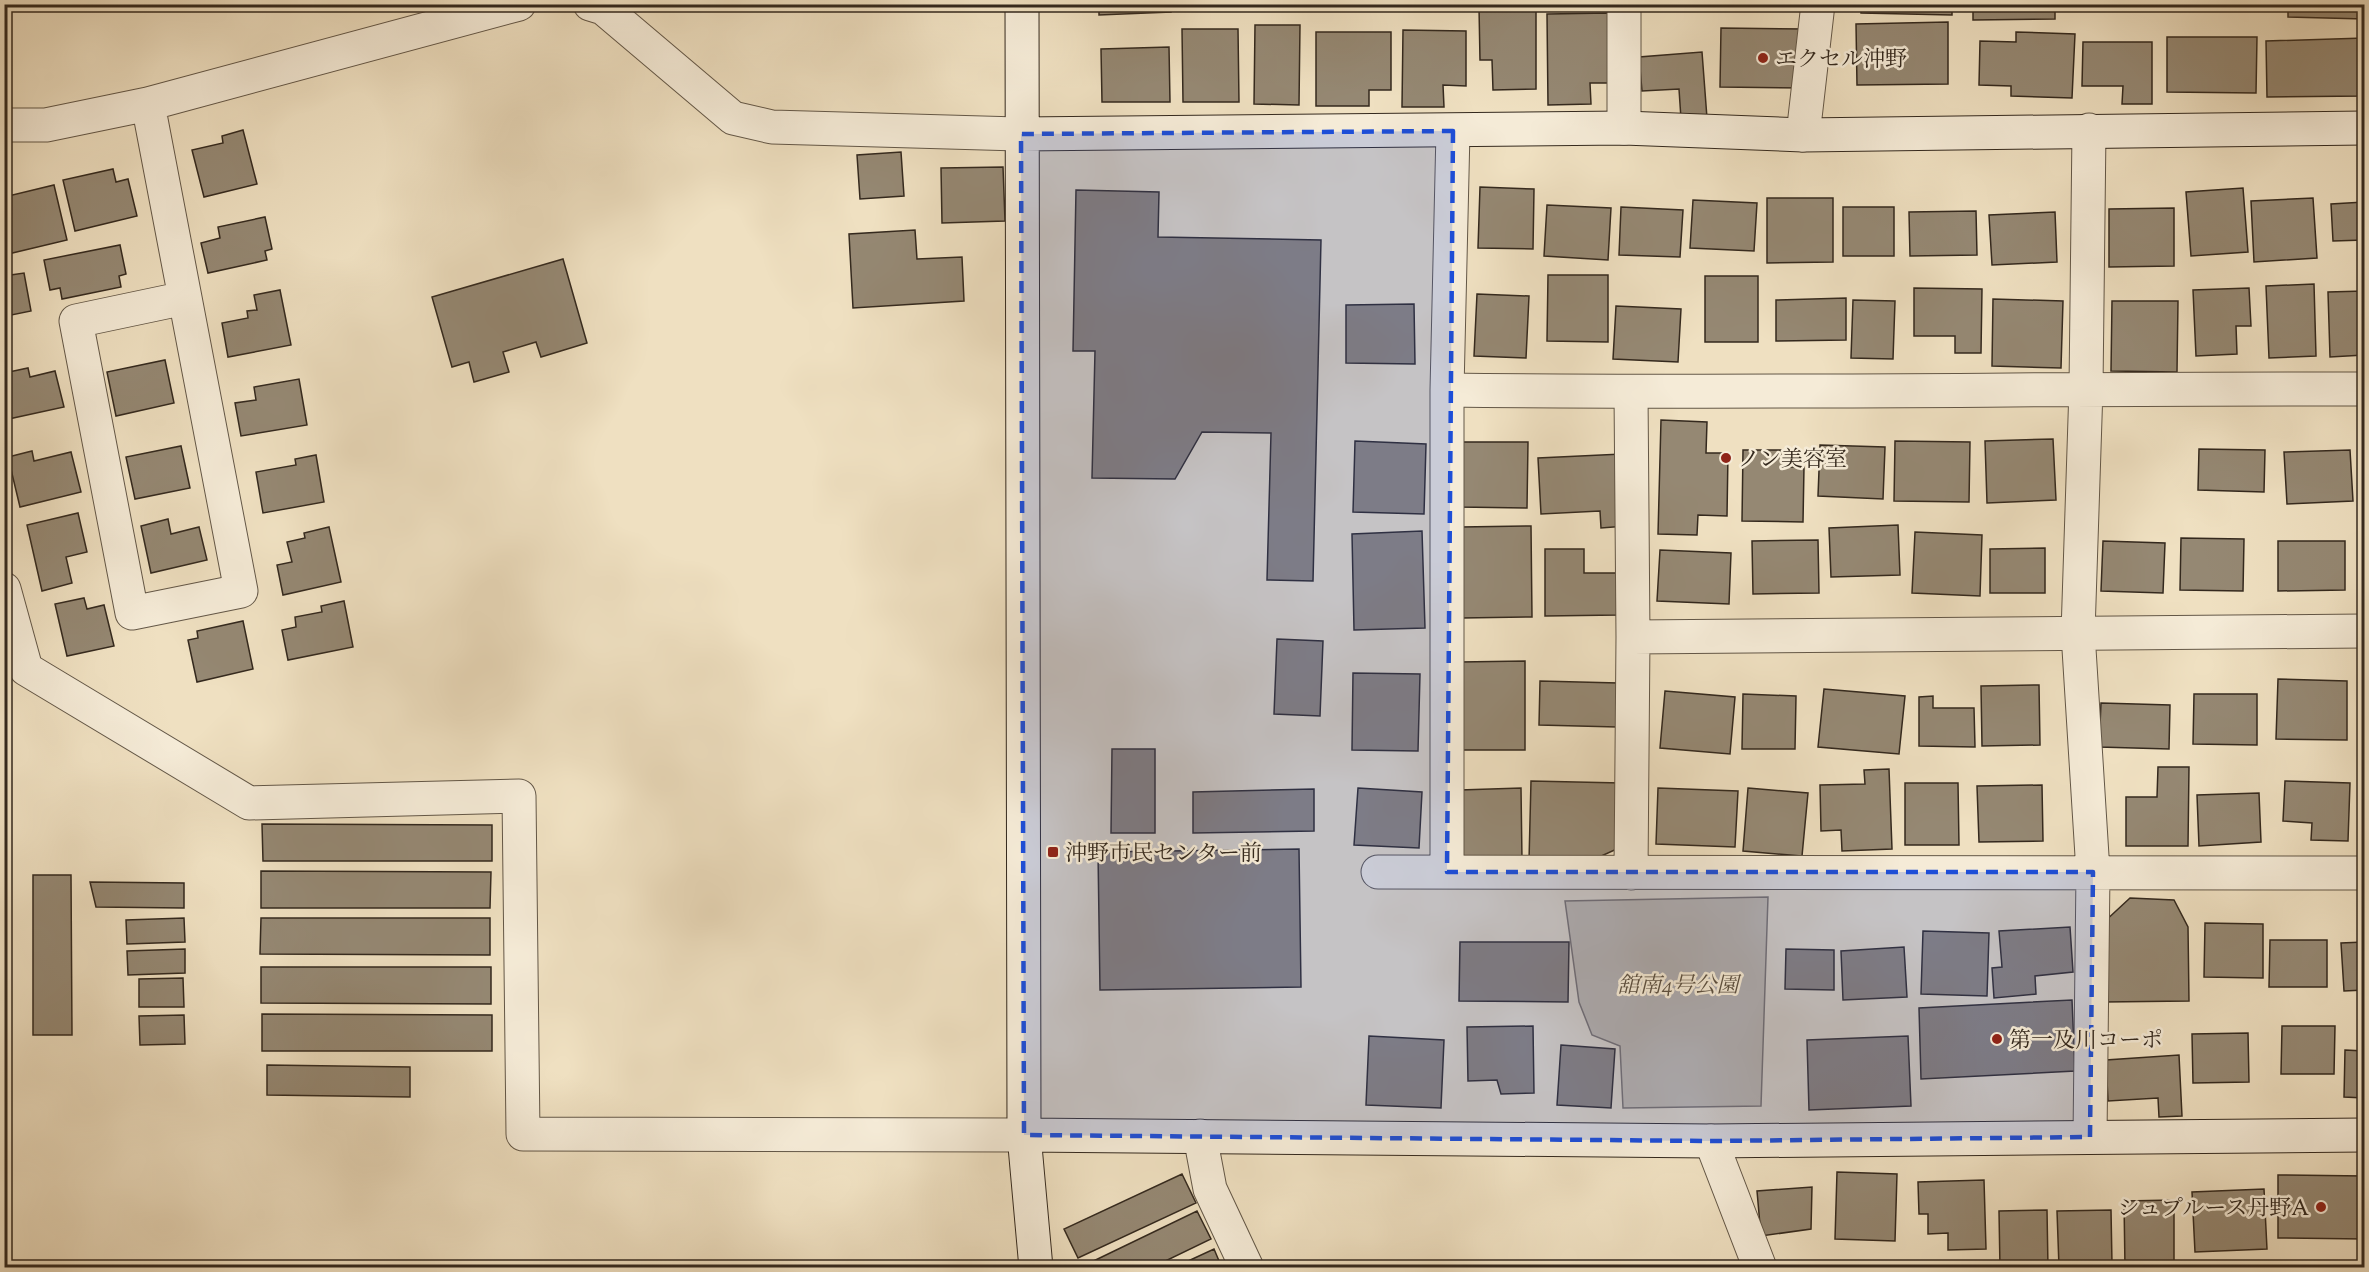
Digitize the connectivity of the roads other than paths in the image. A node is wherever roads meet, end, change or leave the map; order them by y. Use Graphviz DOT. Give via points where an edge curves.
graph roads {
  1 [pos="519,4"];
  2 [pos="590,4"];
  3 [pos="1022,4"];
  4 [pos="1624,4"];
  5 [pos="1818,4"];
  6 [pos="148,104"];
  7 [pos="4,125"];
  8 [pos="1624,128"];
  9 [pos="2364,128"];
  10 [pos="2089,130"];
  11 [pos="1452,132"];
  12 [pos="1021,134"];
  13 [pos="1803,135"];
  14 [pos="185,298"];
  15 [pos="2086,388"];
  16 [pos="2364,389"];
  17 [pos="1447,390"];
  18 [pos="1631,392"];
  19 [pos="4,589"];
  20 [pos="2364,631"];
  21 [pos="2078,633"];
  22 [pos="1633,637"];
  23 [pos="1378,872"];
  24 [pos="1447,872"];
  25 [pos="2093,872"];
  26 [pos="1631,873"];
  27 [pos="2364,873"];
  28 [pos="1024,1135"];
  29 [pos="2364,1135"];
  30 [pos="1200,1136"];
  31 [pos="2090,1137"];
  32 [pos="1711,1141"];
  33 [pos="1036,1268"];
  34 [pos="1246,1268"];
  35 [pos="1760,1268"];
  1 -- 6 [label="street"];
  2 -- 12 [label="street" via="603,8 734,118 772,127"];
  3 -- 12 [label="street"];
  4 -- 8 [label="street"];
  5 -- 13 [label="street"];
  6 -- 7 [label="street" via="46,125"];
  6 -- 14 [label="street"];
  8 -- 11 [label="street"];
  8 -- 13 [label="street"];
  9 -- 10 [label="street"];
  10 -- 13 [label="street"];
  10 -- 15 [label="street"];
  11 -- 12 [label="street"];
  11 -- 17 [label="street"];
  12 -- 28 [label="street"];
  14 -- 14 [label="street" via="241,591 132,614 76,321"];
  15 -- 16 [label="street"];
  15 -- 18 [label="street"];
  15 -- 21 [label="street"];
  17 -- 18 [label="street"];
  17 -- 24 [label="street"];
  18 -- 22 [label="street"];
  19 -- 28 [label="street" via="26,669 249,803 519,796 523,1134"];
  20 -- 21 [label="street"];
  21 -- 22 [label="street"];
  21 -- 25 [label="street"];
  22 -- 26 [label="street"];
  23 -- 24 [label="street"];
  24 -- 26 [label="street"];
  25 -- 26 [label="street"];
  25 -- 27 [label="street"];
  25 -- 31 [label="street"];
  28 -- 30 [label="street"];
  28 -- 33 [label="street"];
  29 -- 31 [label="street"];
  30 -- 32 [label="street"];
  30 -- 34 [label="street" via="1210,1189"];
  31 -- 32 [label="street"];
  32 -- 35 [label="street"];
}
